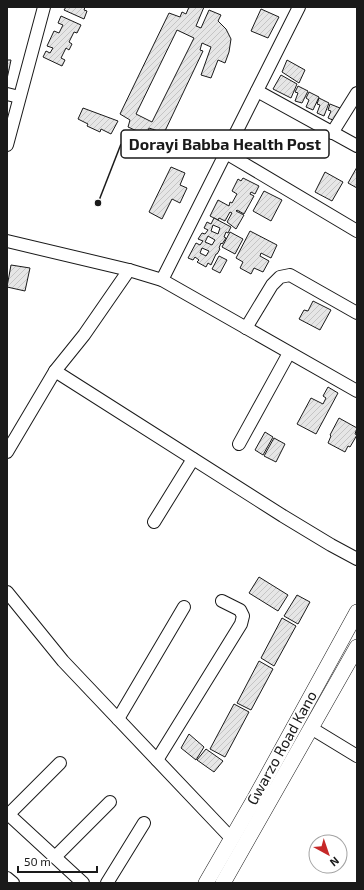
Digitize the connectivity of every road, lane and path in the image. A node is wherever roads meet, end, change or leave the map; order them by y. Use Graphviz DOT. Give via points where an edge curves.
graph roads {
  1 [pos="44,7"];
  2 [pos="299,7"];
  3 [pos="257,91"];
  4 [pos="7,94"];
  5 [pos="357,94"];
  6 [pos="19,97"];
  7 [pos="332,133"];
  8 [pos="7,145"];
  9 [pos="357,146"];
  10 [pos="226,153"];
  11 [pos="357,231"];
  12 [pos="7,241"];
  13 [pos="129,270"];
  14 [pos="162,280"];
  15 [pos="357,313"];
  16 [pos="246,328"];
  17 [pos="289,352"];
  18 [pos="55,371"];
  19 [pos="357,391"];
  20 [pos="239,444"];
  21 [pos="7,451"];
  22 [pos="193,459"];
  23 [pos="154,522"];
  24 [pos="357,559"];
  25 [pos="8,595"];
  26 [pos="222,601"];
  27 [pos="184,607"];
  28 [pos="357,612"];
  29 [pos="357,647"];
  30 [pos="118,719"];
  31 [pos="311,728"];
  32 [pos="357,756"];
  33 [pos="157,760"];
  34 [pos="60,763"];
  35 [pos="110,802"];
  36 [pos="8,814"];
  37 [pos="144,823"];
  38 [pos="231,838"];
  39 [pos="55,857"];
  40 [pos="7,878"];
  41 [pos="13,883"];
  42 [pos="83,883"];
  43 [pos="107,883"];
  44 [pos="206,883"];
  45 [pos="223,883"];
  1 -- 6 [label="street"];
  2 -- 3 [label="street"];
  3 -- 7 [label="street"];
  3 -- 10 [label="street"];
  4 -- 6 [label="street"];
  5 -- 7 [label="street"];
  6 -- 8 [label="street"];
  7 -- 9 [label="street"];
  10 -- 11 [label="street"];
  10 -- 14 [label="street"];
  12 -- 13 [label="street"];
  13 -- 14 [label="street"];
  13 -- 18 [label="street" via="84,335"];
  14 -- 16 [label="street"];
  15 -- 16 [label="street" via="290,275 280,277 272,285"];
  16 -- 17 [label="street"];
  17 -- 19 [label="street"];
  17 -- 20 [label="street"];
  18 -- 21 [label="street"];
  18 -- 22 [label="street"];
  22 -- 23 [label="street"];
  22 -- 24 [label="street"];
  25 -- 30 [label="street" via="63,661"];
  26 -- 33 [label="street" via="240,610 243,616 241,624"];
  27 -- 30 [label="street"];
  28 -- 38 [label="main road, Gwarzo Road Kano"];
  29 -- 31 [label="main road"];
  30 -- 33 [label="street"];
  31 -- 32 [label="street"];
  31 -- 45 [label="main road"];
  33 -- 38 [label="street"];
  34 -- 36 [label="street"];
  35 -- 39 [label="street"];
  36 -- 39 [label="street"];
  37 -- 43 [label="street"];
  38 -- 44 [label="main road, Gwarzo Road Kano"];
  39 -- 42 [label="street"];
  40 -- 41 [label="street"];
}
